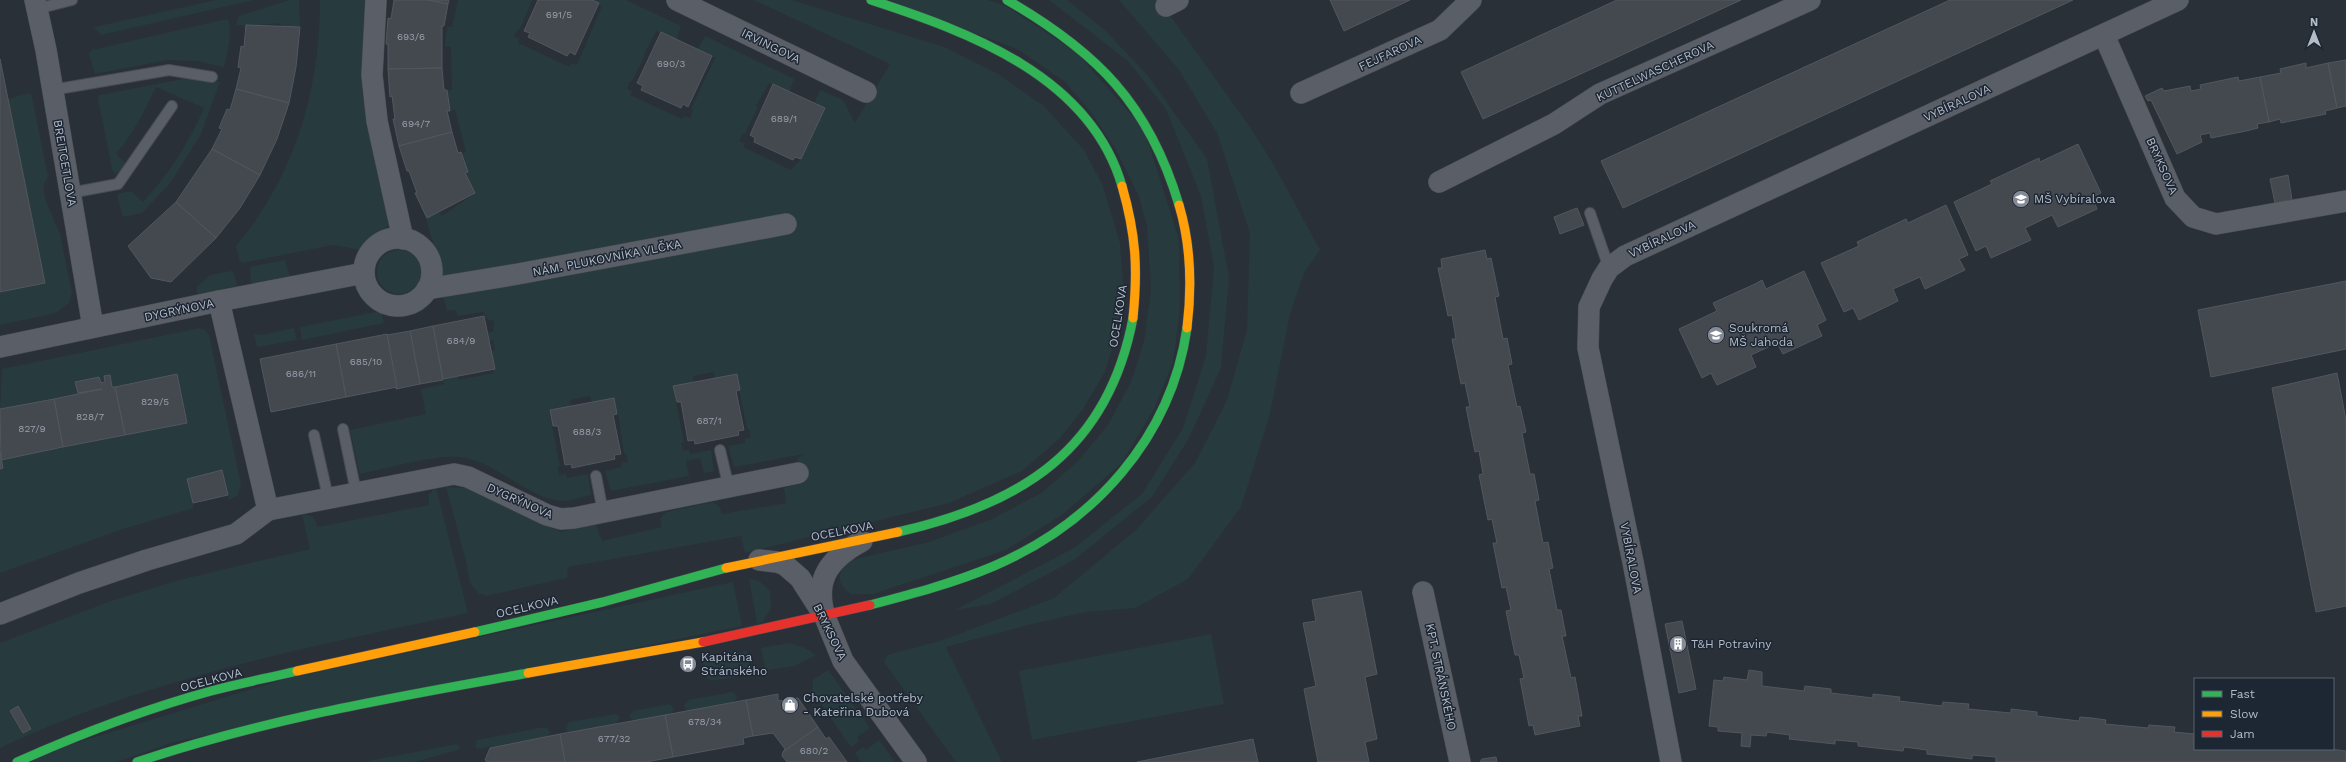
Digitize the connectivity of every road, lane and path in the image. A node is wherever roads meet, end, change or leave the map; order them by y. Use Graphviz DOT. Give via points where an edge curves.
graph roads {
  1 [pos="72,0"];
  2 [pos="376,0"];
  3 [pos="677,0"];
  4 [pos="871,0"];
  5 [pos="1006,0"];
  6 [pos="1471,0"];
  7 [pos="1810,0"];
  8 [pos="2178,0"];
  9 [pos="36,5"];
  10 [pos="2104,35"];
  11 [pos="212,77"];
  12 [pos="52,90"];
  13 [pos="866,92"];
  14 [pos="1301,94"];
  15 [pos="172,106"];
  16 [pos="1439,182"];
  17 [pos="70,193"];
  18 [pos="2346,201"];
  19 [pos="1590,213"];
  20 [pos="786,224"];
  21 [pos="403,239"];
  22 [pos="1609,268"];
  23 [pos="364,273"];
  24 [pos="427,289"];
  25 [pos="219,301"];
  26 [pos="93,327"];
  27 [pos="0,347"];
  28 [pos="343,429"];
  29 [pos="314,435"];
  30 [pos="720,450"];
  31 [pos="798,473"];
  32 [pos="596,476"];
  33 [pos="729,488"];
  34 [pos="356,492"];
  35 [pos="328,497"];
  36 [pos="268,510"];
  37 [pos="603,512"];
  38 [pos="880,536"];
  39 [pos="759,560"];
  40 [pos="1423,592"];
  41 [pos="0,614"];
  42 [pos="825,617"];
  43 [pos="17,762"];
  44 [pos="137,762"];
  45 [pos="916,762"];
  46 [pos="1460,762"];
  47 [pos="1671,762"];
  1 -- 9 [label="lane"];
  2 -- 21 [label="street" via="372,75 377,121"];
  3 -- 13 [label="street, IRVINGOVA"];
  4 -- 38 [label="street, OCELKOVA" via="966,33 1029,66 1064,94 1095,129 1119,171 1127,194 1135,235 1137,271 1132,326 1116,379 1076,444 1053,466 975,509 928,525"];
  5 -- 42 [label="street" via="1060,30 1097,61 1129,97 1161,153 1181,210 1190,266 1188,323 1174,381 1149,435 1128,466 1093,502 1059,529 996,565 938,586"];
  6 -- 14 [label="street, FEJFAROVA" via="1440,30"];
  7 -- 16 [label="street, KUTTELWASCHEROVA" via="1600,94 1554,124"];
  8 -- 10 [label="street, VYBÍRALOVA"];
  9 -- 12 [label="street, BREITCETLOVA"];
  10 -- 18 [label="street, BRYKSOVA" via="2175,198 2193,217 2216,224"];
  10 -- 22 [label="street, VYBÍRALOVA" via="1625,256"];
  11 -- 12 [label="lane" via="169,70"];
  12 -- 17 [label="street, BREITCETLOVA"];
  15 -- 17 [label="lane" via="118,184"];
  17 -- 26 [label="street, BREITCETLOVA"];
  19 -- 22 [label="lane"];
  20 -- 24 [label="street, NÁM. PLUKOVNÍKA VLČKA"];
  21 -- 23 [label="street" via="385,241 376,246 365,263"];
  21 -- 24 [label="street" via="413,242 427,255 432,273"];
  22 -- 47 [label="street, VYBÍRALOVA" via="1589,307 1588,348 1633,562"];
  23 -- 24 [label="street" via="370,292 387,304 410,304 420,298"];
  23 -- 25 [label="street"];
  25 -- 26 [label="street, DYGRÝNOVA"];
  25 -- 36 [label="street, DYGRÝNOVA"];
  26 -- 27 [label="street, DYGRÝNOVA"];
  28 -- 34 [label="lane"];
  29 -- 35 [label="lane"];
  30 -- 33 [label="lane"];
  31 -- 33 [label="street, DYGRÝNOVA"];
  32 -- 37 [label="lane"];
  33 -- 37 [label="street, DYGRÝNOVA"];
  34 -- 35 [label="street, DYGRÝNOVA"];
  34 -- 37 [label="street, DYGRÝNOVA" via="454,474 468,477 554,517 574,518"];
  35 -- 36 [label="street, DYGRÝNOVA"];
  36 -- 41 [label="street, DYGRÝNOVA" via="236,534 79,583"];
  38 -- 39 [label="street, OCELKOVA"];
  38 -- 42 [label="street" via="850,547 832,561 823,580 821,593"];
  39 -- 42 [label="street, BRYKSOVA" via="777,562 793,570"];
  39 -- 43 [label="street, OCELKOVA" via="601,602 211,691 135,715"];
  40 -- 46 [label="street, KPT. STRÁNSKÉHO"];
  42 -- 44 [label="street" via="743,635 309,713 180,747"];
  42 -- 45 [label="street, BRYKSOVA" via="843,661"];
}
